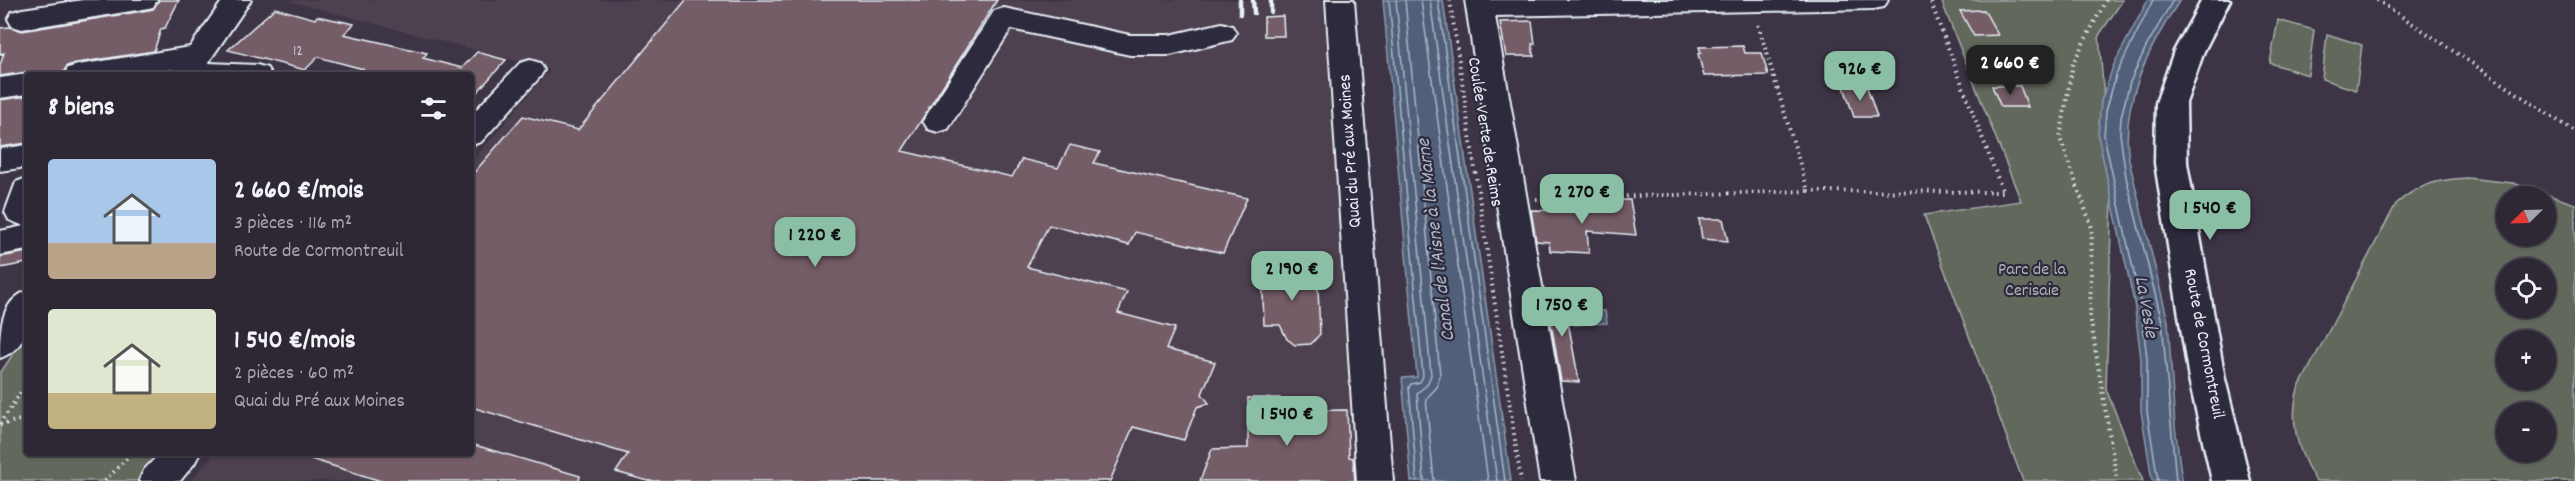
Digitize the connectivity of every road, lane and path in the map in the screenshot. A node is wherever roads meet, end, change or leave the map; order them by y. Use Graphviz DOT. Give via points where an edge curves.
graph roads {
  1 [pos="143,0"];
  2 [pos="237,0"];
  3 [pos="1340,0"];
  4 [pos="1450,0"];
  5 [pos="1874,0"];
  6 [pos="1930,0"];
  7 [pos="2106,0"];
  8 [pos="2216,0"];
  9 [pos="2377,0"];
  10 [pos="1751,2"];
  11 [pos="1480,3"];
  12 [pos="22,19"];
  13 [pos="1222,33"];
  14 [pos="190,67"];
  15 [pos="530,70"];
  16 [pos="120,72"];
  17 [pos="232,72"];
  18 [pos="24,84"];
  19 [pos="0,88"];
  20 [pos="938,122"];
  21 [pos="474,128"];
  22 [pos="2575,132"];
  23 [pos="24,156"];
  24 [pos="0,160"];
  25 [pos="1808,190"];
  26 [pos="24,199"];
  27 [pos="1513,200"];
  28 [pos="24,214"];
  29 [pos="24,239"];
  30 [pos="0,243"];
  31 [pos="24,308"];
  32 [pos="0,344"];
  33 [pos="24,388"];
  34 [pos="24,419"];
  35 [pos="0,424"];
  36 [pos="129,456"];
  37 [pos="179,456"];
  38 [pos="105,481"];
  39 [pos="157,481"];
  40 [pos="1375,481"];
  41 [pos="1521,481"];
  42 [pos="1558,481"];
  43 [pos="2117,481"];
  44 [pos="2231,481"];
  1 -- 12 [label="street"];
  2 -- 14 [label="street"];
  3 -- 40 [label="street, Quai du Pré aux Moines"];
  4 -- 41 [label="path, Coulée Verte de Reims"];
  5 -- 10 [label="street"];
  6 -- 25 [label="path" via="2003,192"];
  7 -- 43 [label="path" via="2073,63 2061,138 2092,228 2090,316"];
  8 -- 44 [label="main road, Route de Cormontreuil" via="2189,51 2171,103 2171,163 2207,379"];
  9 -- 22 [label="path"];
  10 -- 11 [label="street"];
  10 -- 25 [label="path"];
  11 -- 27 [label="street"];
  13 -- 20 [label="street" via="1170,45 1130,45 1004,18"];
  14 -- 16 [label="street"];
  14 -- 17 [label="street"];
  15 -- 21 [label="street"];
  18 -- 19 [label="street"];
  23 -- 24 [label="street"];
  25 -- 27 [label="path"];
  26 -- 28 [label="street" via="20,212"];
  27 -- 42 [label="street"];
  29 -- 30 [label="street"];
  31 -- 32 [label="street"];
  33 -- 35 [label="path"];
  34 -- 35 [label="path"];
  36 -- 38 [label="path"];
  37 -- 39 [label="street"];
}
